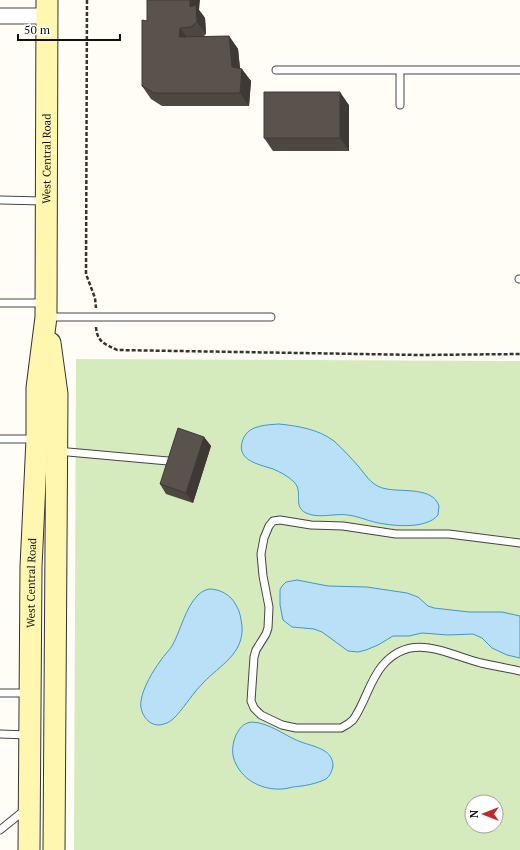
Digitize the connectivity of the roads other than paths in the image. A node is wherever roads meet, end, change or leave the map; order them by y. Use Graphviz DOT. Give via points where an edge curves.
graph roads {
  1 [pos="46,8"];
  2 [pos="0,16"];
  3 [pos="276,70"];
  4 [pos="400,70"];
  5 [pos="520,70"];
  6 [pos="400,105"];
  7 [pos="0,200"];
  8 [pos="46,201"];
  9 [pos="0,303"];
  10 [pos="46,310"];
  11 [pos="271,317"];
  12 [pos="0,439"];
  13 [pos="36,439"];
  14 [pos="57,451"];
  15 [pos="168,460"];
  16 [pos="520,543"];
  17 [pos="520,671"];
  18 [pos="0,693"];
  19 [pos="30,694"];
  20 [pos="0,734"];
  21 [pos="30,735"];
  22 [pos="29,807"];
  23 [pos="0,830"];
  24 [pos="29,850"];
  25 [pos="54,850"];
  1 -- 2 [label="street"];
  1 -- 8 [label="main road, West Central Road"];
  3 -- 4 [label="lane"];
  4 -- 5 [label="lane"];
  4 -- 6 [label="lane"];
  7 -- 8 [label="lane"];
  8 -- 10 [label="main road, West Central Road"];
  9 -- 10 [label="lane"];
  10 -- 11 [label="lane" via="96,316"];
  10 -- 13 [label="main road, West Central Road" via="37,388"];
  10 -- 14 [label="main road, West Central Road" via="57,394"];
  12 -- 13 [label="lane"];
  13 -- 19 [label="main road, West Central Road"];
  14 -- 15 [label="lane"];
  14 -- 25 [label="main road, West Central Road"];
  16 -- 17 [label="lane" via="449,534 396,534 343,526 311,525 280,520 272,522 270,535 262,544 261,559 269,618 267,631 254,657 251,701 261,715 303,731 338,728 348,724 358,712 382,666 396,654 410,648 443,651 481,663"];
  18 -- 19 [label="lane"];
  19 -- 21 [label="main road, West Central Road"];
  20 -- 21 [label="lane"];
  21 -- 22 [label="main road, West Central Road"];
  22 -- 23 [label="lane"];
  22 -- 24 [label="main road, West Central Road"];
}
